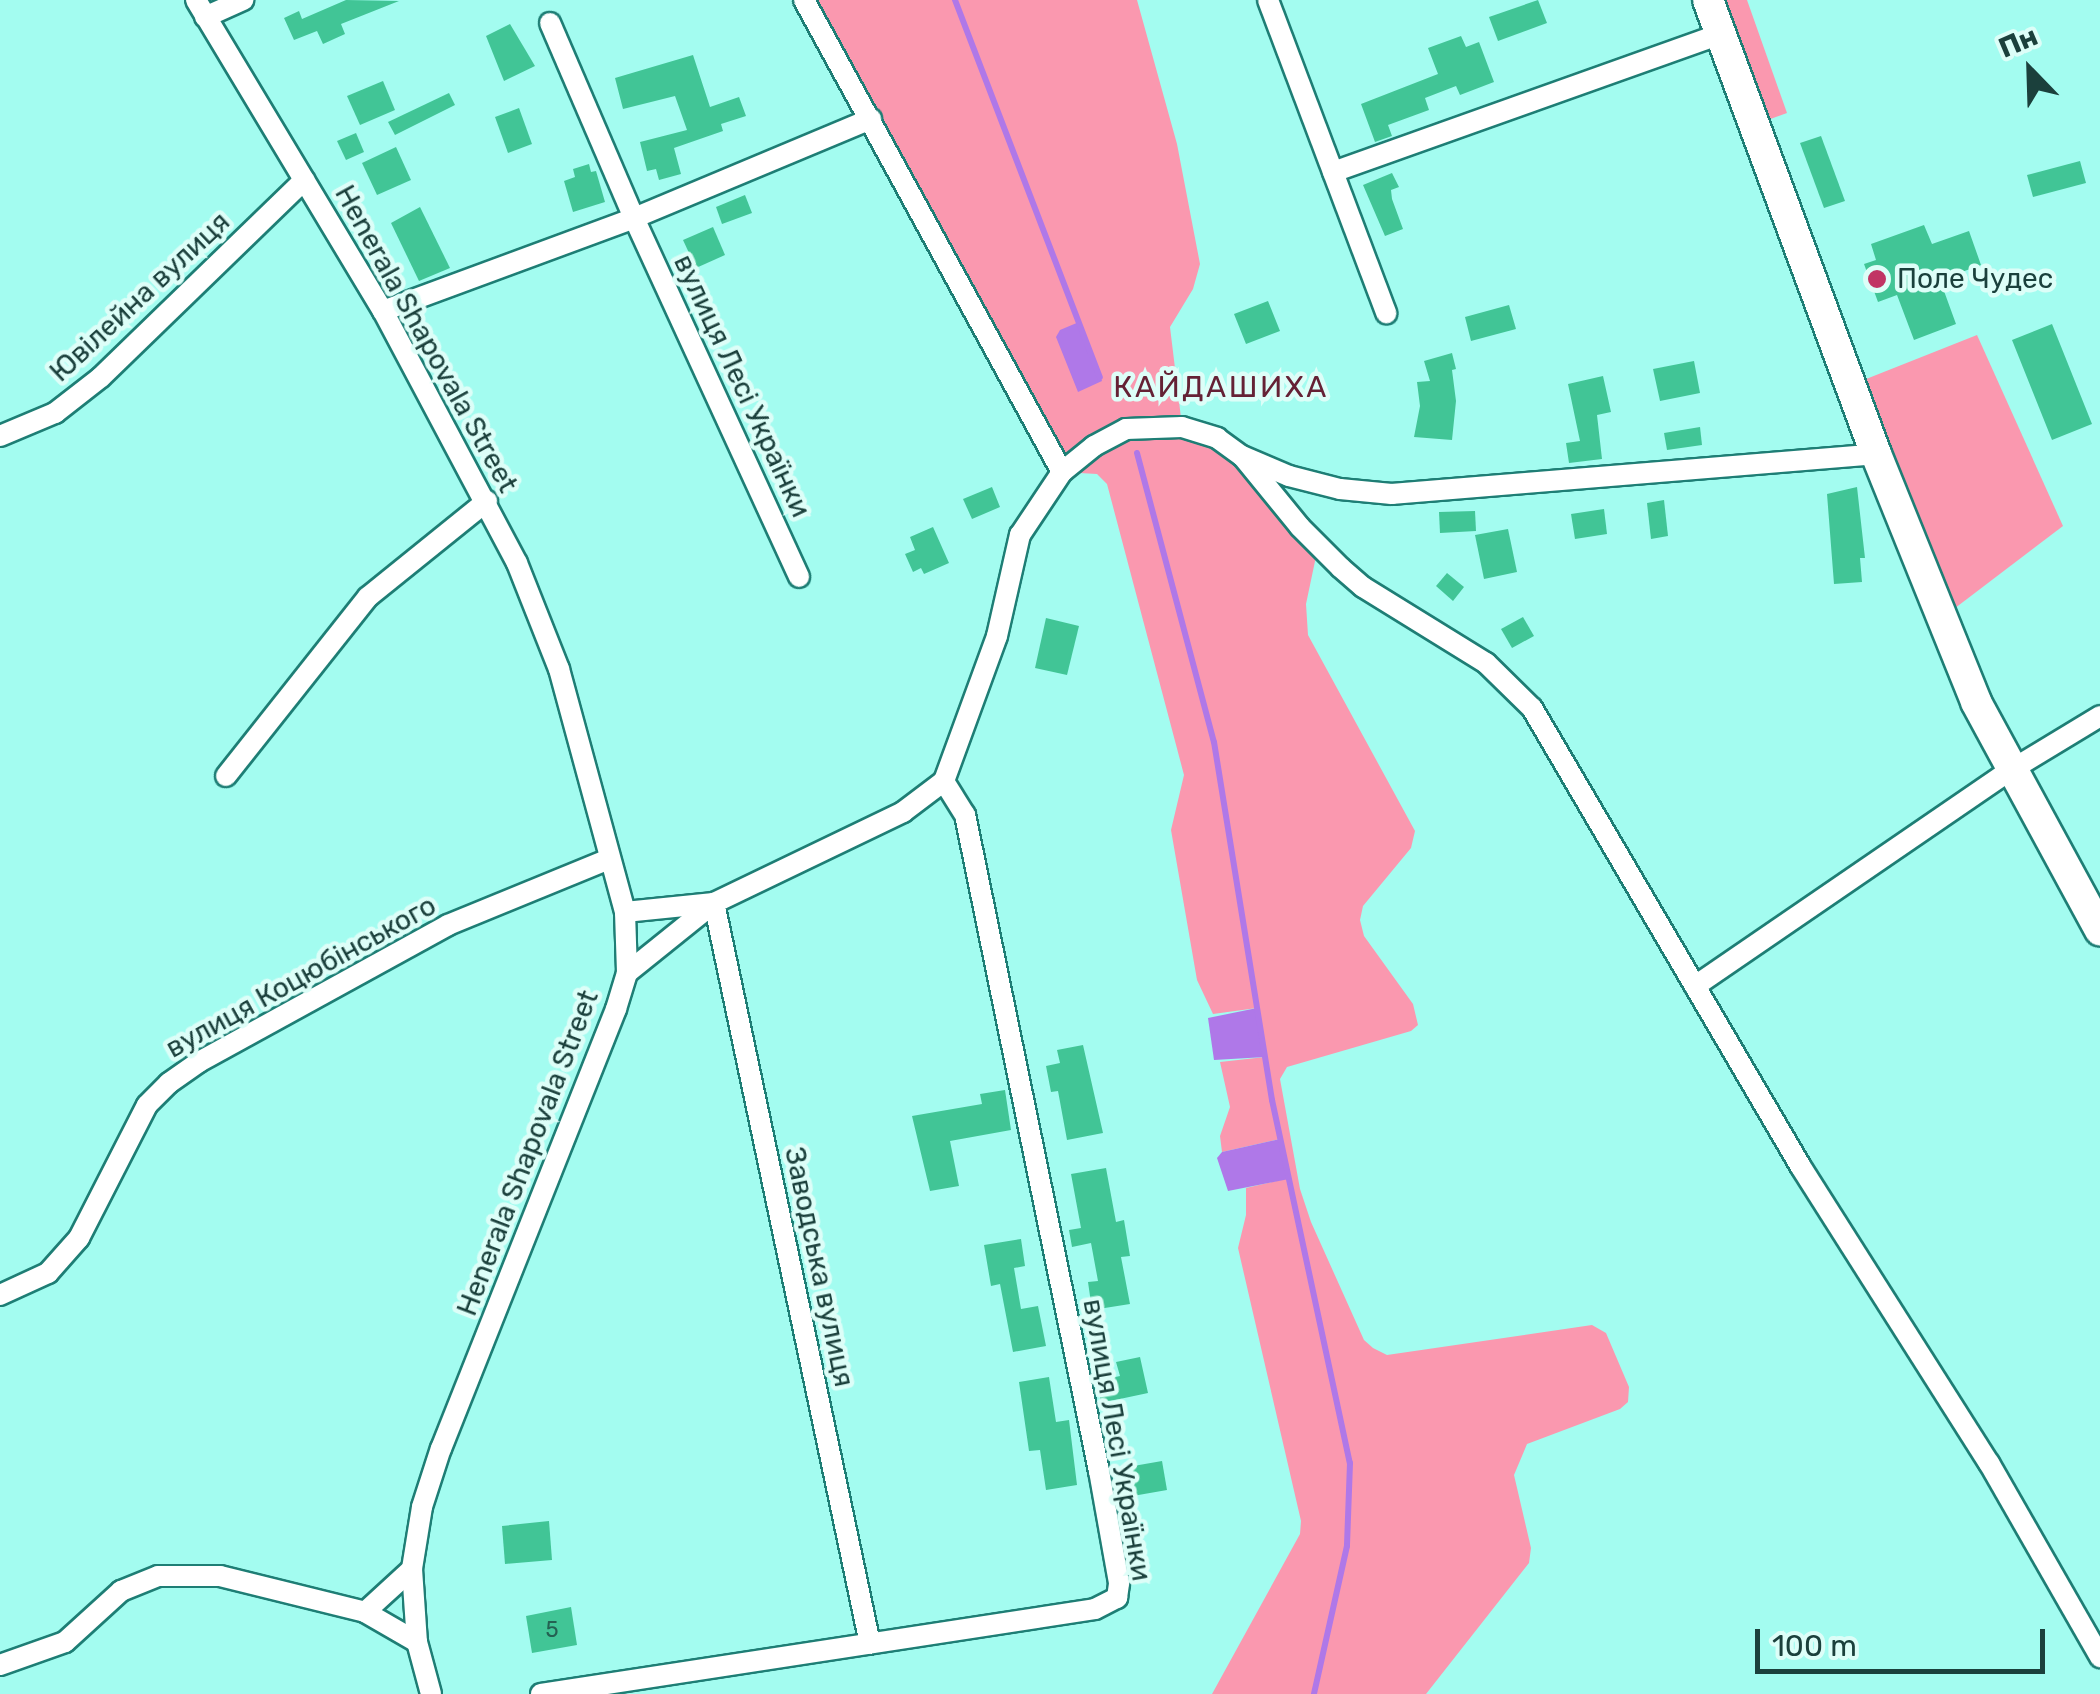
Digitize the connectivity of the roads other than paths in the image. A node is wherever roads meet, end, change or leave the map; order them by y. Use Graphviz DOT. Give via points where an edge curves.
graph roads {
  1 [pos="243,0"];
  2 [pos="804,0"];
  3 [pos="1268,0"];
  4 [pos="1708,0"];
  5 [pos="200,8"];
  6 [pos="550,24"];
  7 [pos="1720,34"];
  8 [pos="870,119"];
  9 [pos="1333,172"];
  10 [pos="304,180"];
  11 [pos="634,218"];
  12 [pos="383,311"];
  13 [pos="1386,313"];
  14 [pos="0,436"];
  15 [pos="1876,454"];
  16 [pos="1242,456"];
  17 [pos="1062,472"];
  18 [pos="487,501"];
  19 [pos="800,577"];
  20 [pos="2100,716"];
  21 [pos="2011,770"];
  22 [pos="226,776"];
  23 [pos="944,781"];
  24 [pos="609,859"];
  25 [pos="714,902"];
  26 [pos="624,912"];
  27 [pos="2100,930"];
  28 [pos="627,973"];
  29 [pos="1695,986"];
  30 [pos="0,1295"];
  31 [pos="412,1569"];
  32 [pos="364,1612"];
  33 [pos="417,1642"];
  34 [pos="870,1644"];
  35 [pos="2100,1658"];
  36 [pos="0,1666"];
  37 [pos="432,1694"];
  38 [pos="541,1694"];
  1 -- 5 [label="street"];
  2 -- 8 [label="street"];
  3 -- 9 [label="street"];
  4 -- 7 [label="main road"];
  5 -- 10 [label="street, Henerala Shapovala Street"];
  6 -- 11 [label="street, вулиця Лесі Українки"];
  7 -- 9 [label="street"];
  7 -- 15 [label="main road"];
  8 -- 11 [label="street"];
  8 -- 17 [label="street"];
  9 -- 13 [label="street"];
  10 -- 12 [label="street, Henerala Shapovala Street"];
  10 -- 14 [label="street, Ювілейна вулиця" via="101,378 55,412"];
  11 -- 12 [label="street"];
  11 -- 19 [label="street, вулиця Лесі Українки"];
  12 -- 18 [label="street, Henerala Shapovala Street"];
  15 -- 16 [label="street" via="1431,494 1340,489"];
  15 -- 21 [label="main road" via="1976,702"];
  16 -- 17 [label="street" via="1217,438 1155,424 1126,429"];
  16 -- 29 [label="street" via="1318,548 1363,587 1517,690"];
  17 -- 23 [label="street" via="1020,535 998,636"];
  18 -- 22 [label="street" via="368,597"];
  18 -- 24 [label="street, Henerala Shapovala Street" via="553,650"];
  20 -- 21 [label="street"];
  21 -- 27 [label="main road"];
  21 -- 29 [label="street"];
  23 -- 25 [label="street" via="903,812"];
  23 -- 34 [label="street, вулиця Лесі Українки" via="965,814 1118,1598 1096,1609"];
  24 -- 26 [label="street, Henerala Shapovala Street"];
  24 -- 30 [label="street, вулиця Коцюбінського" via="448,925 169,1083 147,1105 79,1238 48,1273"];
  25 -- 26 [label="street"];
  25 -- 28 [label="street"];
  25 -- 34 [label="street, Заводська вулиця"];
  26 -- 28 [label="street, Henerala Shapovala Street"];
  28 -- 31 [label="street, Henerala Shapovala Street" via="440,1448"];
  29 -- 35 [label="street" via="2010,1498"];
  31 -- 32 [label="street"];
  31 -- 33 [label="street, Henerala Shapovala Street"];
  32 -- 33 [label="street"];
  32 -- 36 [label="street" via="220,1576 158,1576 121,1590 65,1642"];
  33 -- 37 [label="street, Henerala Shapovala Street"];
  34 -- 38 [label="street, вулиця Лесі Українки"];
}
